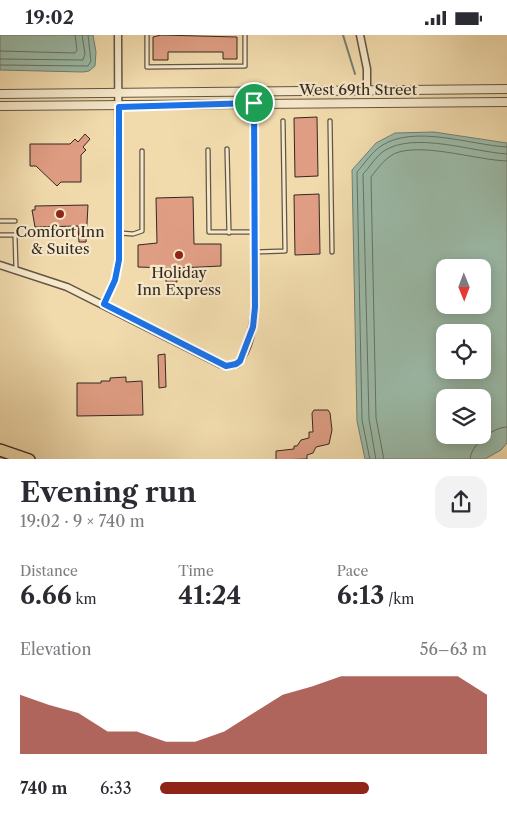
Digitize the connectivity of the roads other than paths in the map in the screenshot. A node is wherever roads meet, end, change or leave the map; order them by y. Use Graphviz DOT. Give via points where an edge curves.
graph roads {
  1 [pos="118,35"];
  2 [pos="147,35"];
  3 [pos="245,35"];
  4 [pos="360,35"];
  5 [pos="507,89"];
  6 [pos="367,90"];
  7 [pos="119,93"];
  8 [pos="0,94"];
  9 [pos="507,102"];
  10 [pos="254,103"];
  11 [pos="0,107"];
  12 [pos="119,107"];
  13 [pos="283,121"];
  14 [pos="330,121"];
  15 [pos="227,149"];
  16 [pos="208,150"];
  17 [pos="142,151"];
  18 [pos="0,221"];
  19 [pos="15,221"];
  20 [pos="254,232"];
  21 [pos="120,233"];
  22 [pos="229,233"];
  23 [pos="0,235"];
  24 [pos="254,252"];
  25 [pos="332,252"];
  26 [pos="0,265"];
  27 [pos="16,269"];
  28 [pos="104,304"];
  29 [pos="0,449"];
  30 [pos="30,459"];
  1 -- 7 [label="street"];
  2 -- 3 [label="lane" via="147,67 245,66"];
  4 -- 6 [label="street" via="367,69"];
  5 -- 6 [label="street, West 69th Street"];
  6 -- 7 [label="street, West 69th Street"];
  7 -- 8 [label="street, West 69th Street"];
  7 -- 12 [label="street"];
  9 -- 10 [label="street, West 69th Street"];
  10 -- 12 [label="street, West 69th Street"];
  10 -- 20 [label="street"];
  11 -- 12 [label="street, West 69th Street"];
  12 -- 21 [label="street"];
  13 -- 24 [label="lane" via="285,251"];
  14 -- 25 [label="lane"];
  15 -- 22 [label="lane"];
  16 -- 22 [label="lane" via="210,232"];
  17 -- 21 [label="lane" via="142,231"];
  18 -- 19 [label="lane"];
  20 -- 22 [label="lane"];
  20 -- 24 [label="street"];
  21 -- 28 [label="street" via="117,273"];
  23 -- 27 [label="lane" via="15,235"];
  24 -- 28 [label="street" via="255,307 247,345 240,361 232,366 209,358"];
  26 -- 27 [label="street"];
  27 -- 28 [label="street"];
  29 -- 30 [label="highway"];
}
